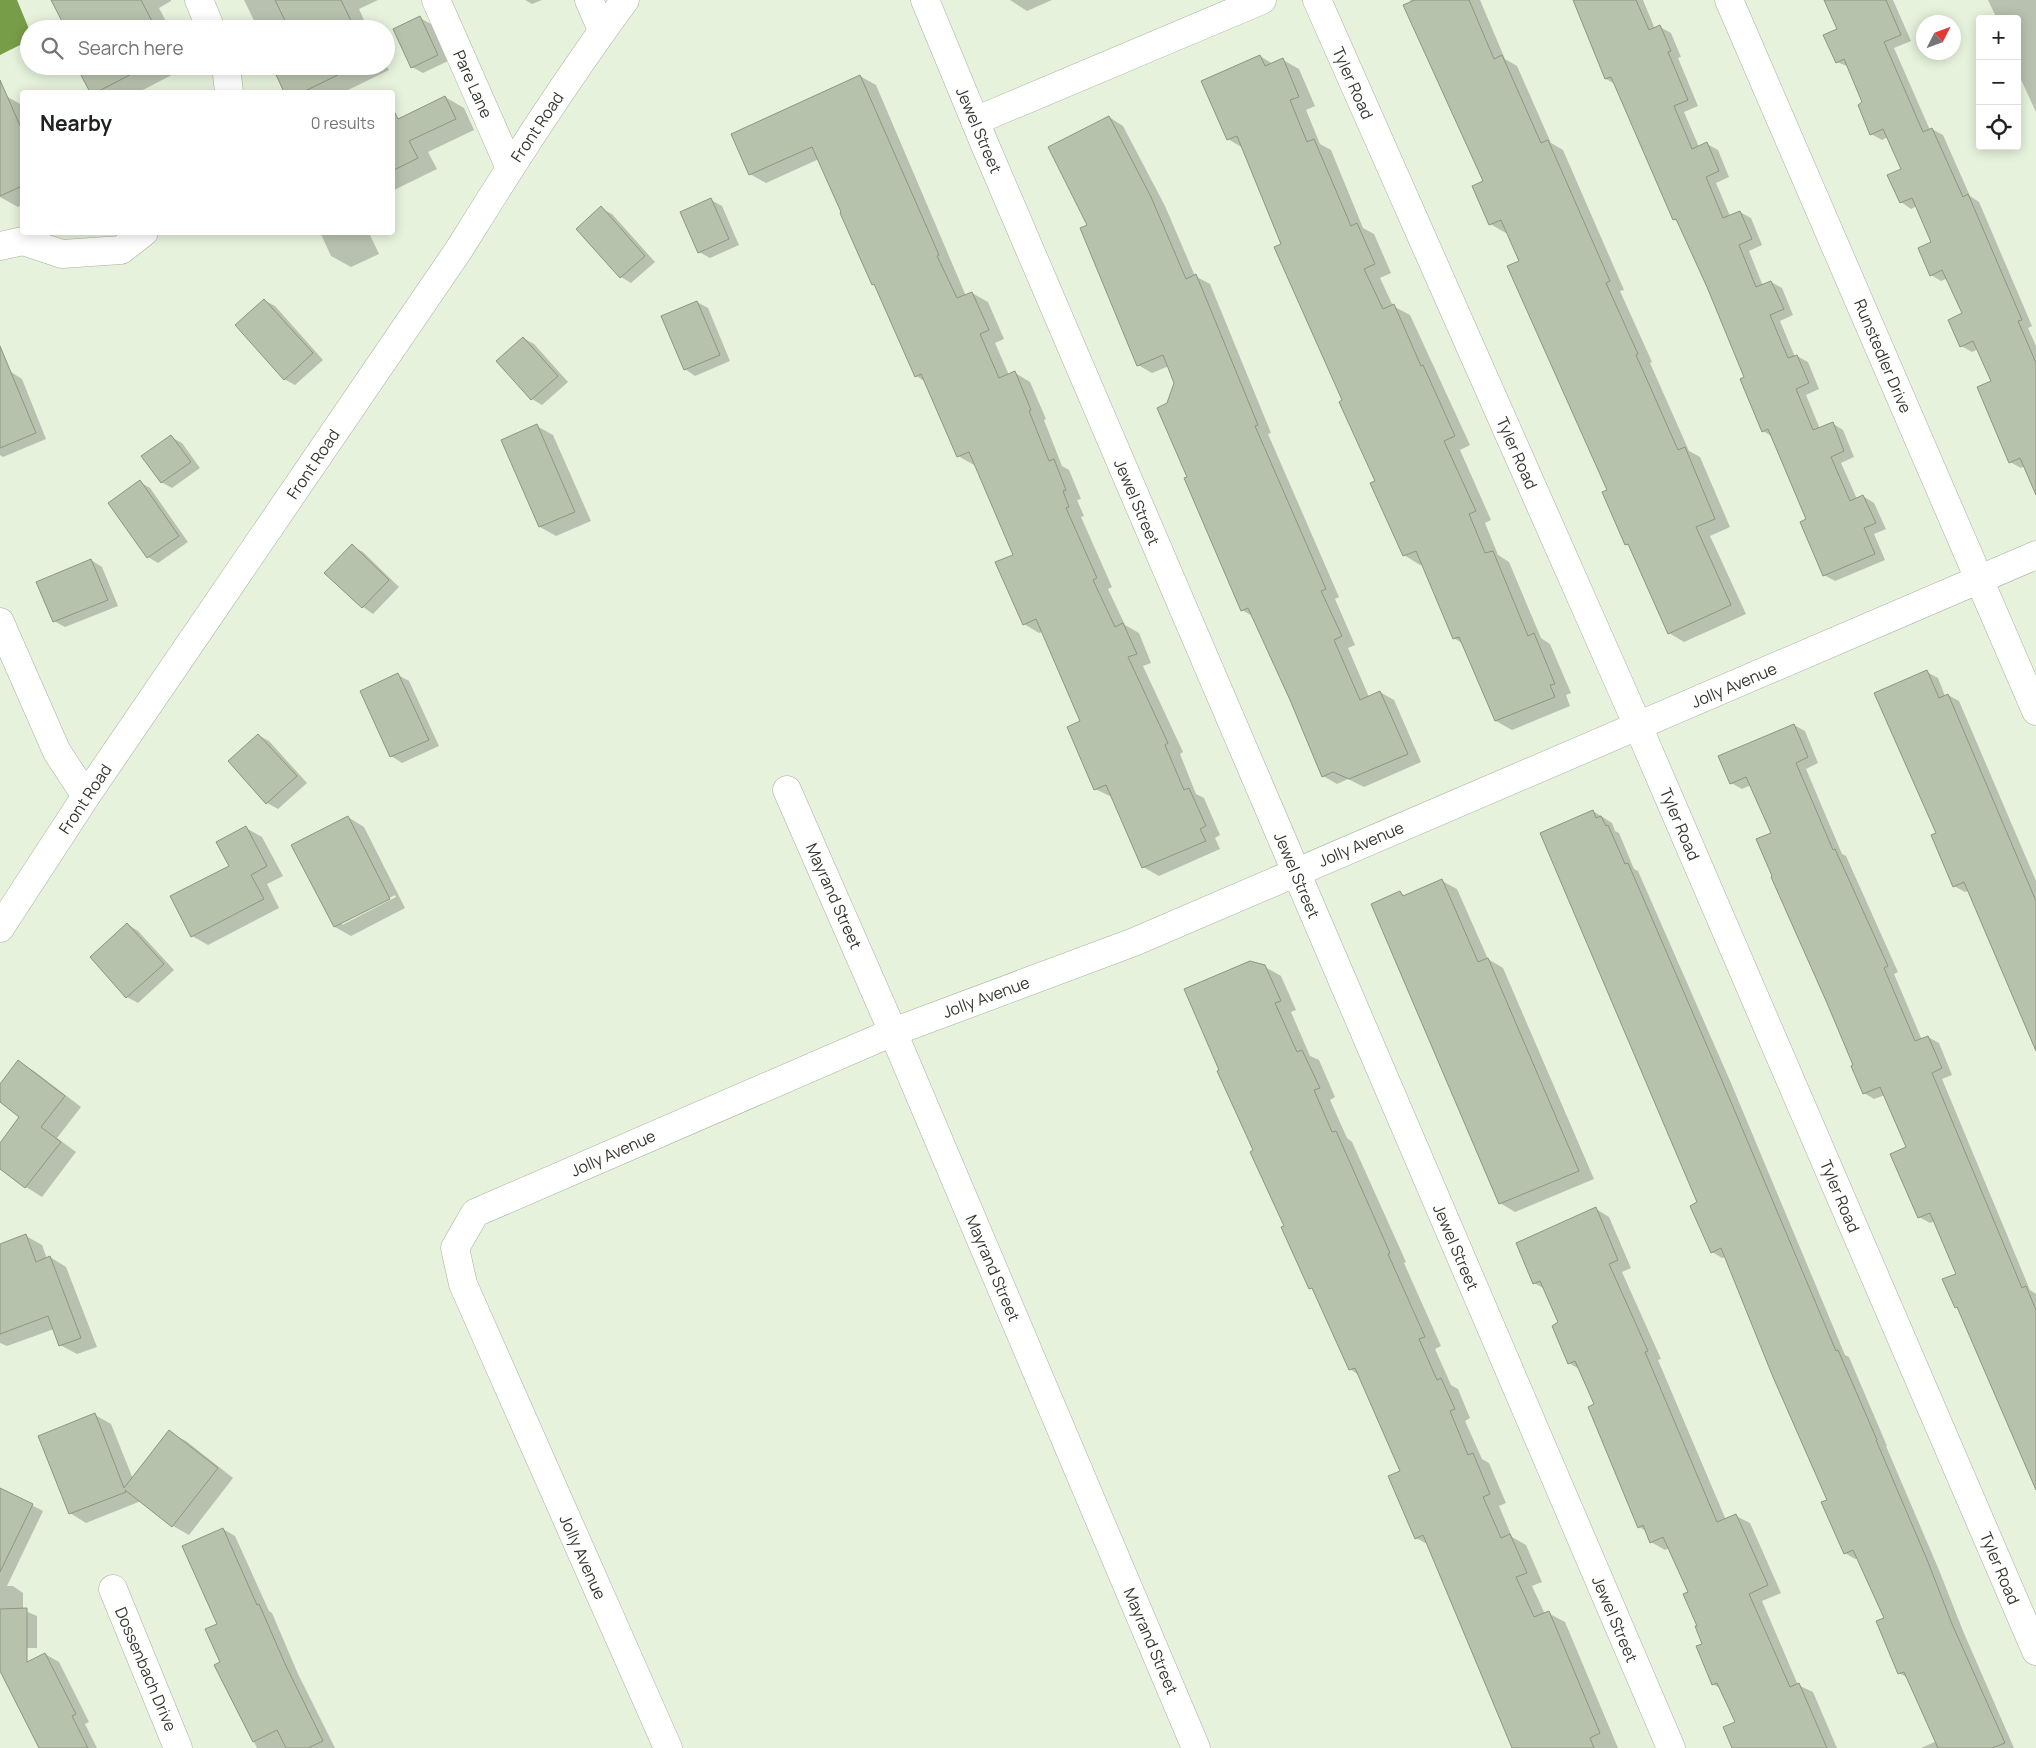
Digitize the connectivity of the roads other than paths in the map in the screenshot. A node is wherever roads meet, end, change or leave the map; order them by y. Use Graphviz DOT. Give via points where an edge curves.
graph roads {
  1 [pos="199,0"];
  2 [pos="436,0"];
  3 [pos="589,0"];
  4 [pos="625,0"];
  5 [pos="925,0"];
  6 [pos="1262,0"];
  7 [pos="1316,0"];
  8 [pos="1729,0"];
  9 [pos="207,20"];
  10 [pos="602,30"];
  11 [pos="227,75"];
  12 [pos="229,90"];
  13 [pos="974,121"];
  14 [pos="510,168"];
  15 [pos="140,235"];
  16 [pos="0,246"];
  17 [pos="2036,555"];
  18 [pos="1980,579"];
  19 [pos="0,622"];
  20 [pos="2036,711"];
  21 [pos="1638,726"];
  22 [pos="787,790"];
  23 [pos="86,796"];
  24 [pos="1296,872"];
  25 [pos="0,928"];
  26 [pos="893,1032"];
  27 [pos="113,1589"];
  28 [pos="2036,1651"];
  29 [pos="178,1748"];
  30 [pos="668,1748"];
  31 [pos="1196,1748"];
  32 [pos="1670,1748"];
  1 -- 9 [label="street"];
  2 -- 14 [label="street, Pare Lane"];
  3 -- 10 [label="street"];
  4 -- 10 [label="street, Front Road"];
  5 -- 13 [label="street, Jewel Street"];
  6 -- 13 [label="street"];
  7 -- 21 [label="street, Tyler Road"];
  8 -- 18 [label="street, Runstedler Drive"];
  10 -- 14 [label="street, Front Road"];
  11 -- 12 [label="street"];
  13 -- 24 [label="street, Jewel Street"];
  14 -- 23 [label="street, Front Road" via="460,248"];
  15 -- 16 [label="street" via="121,250 62,254 22,241"];
  17 -- 18 [label="street, Jolly Avenue"];
  18 -- 20 [label="street, Runstedler Drive"];
  18 -- 21 [label="street, Jolly Avenue"];
  19 -- 23 [label="street" via="57,752"];
  21 -- 24 [label="street, Jolly Avenue"];
  21 -- 28 [label="street, Tyler Road"];
  22 -- 26 [label="street, Mayrand Street"];
  23 -- 25 [label="street, Front Road"];
  24 -- 26 [label="street, Jolly Avenue" via="1125,946"];
  24 -- 32 [label="street, Jewel Street"];
  26 -- 30 [label="street, Jolly Avenue" via="476,1213 456,1248 463,1284"];
  26 -- 31 [label="street, Mayrand Street"];
  27 -- 29 [label="street, Dossenbach Drive"];
}
